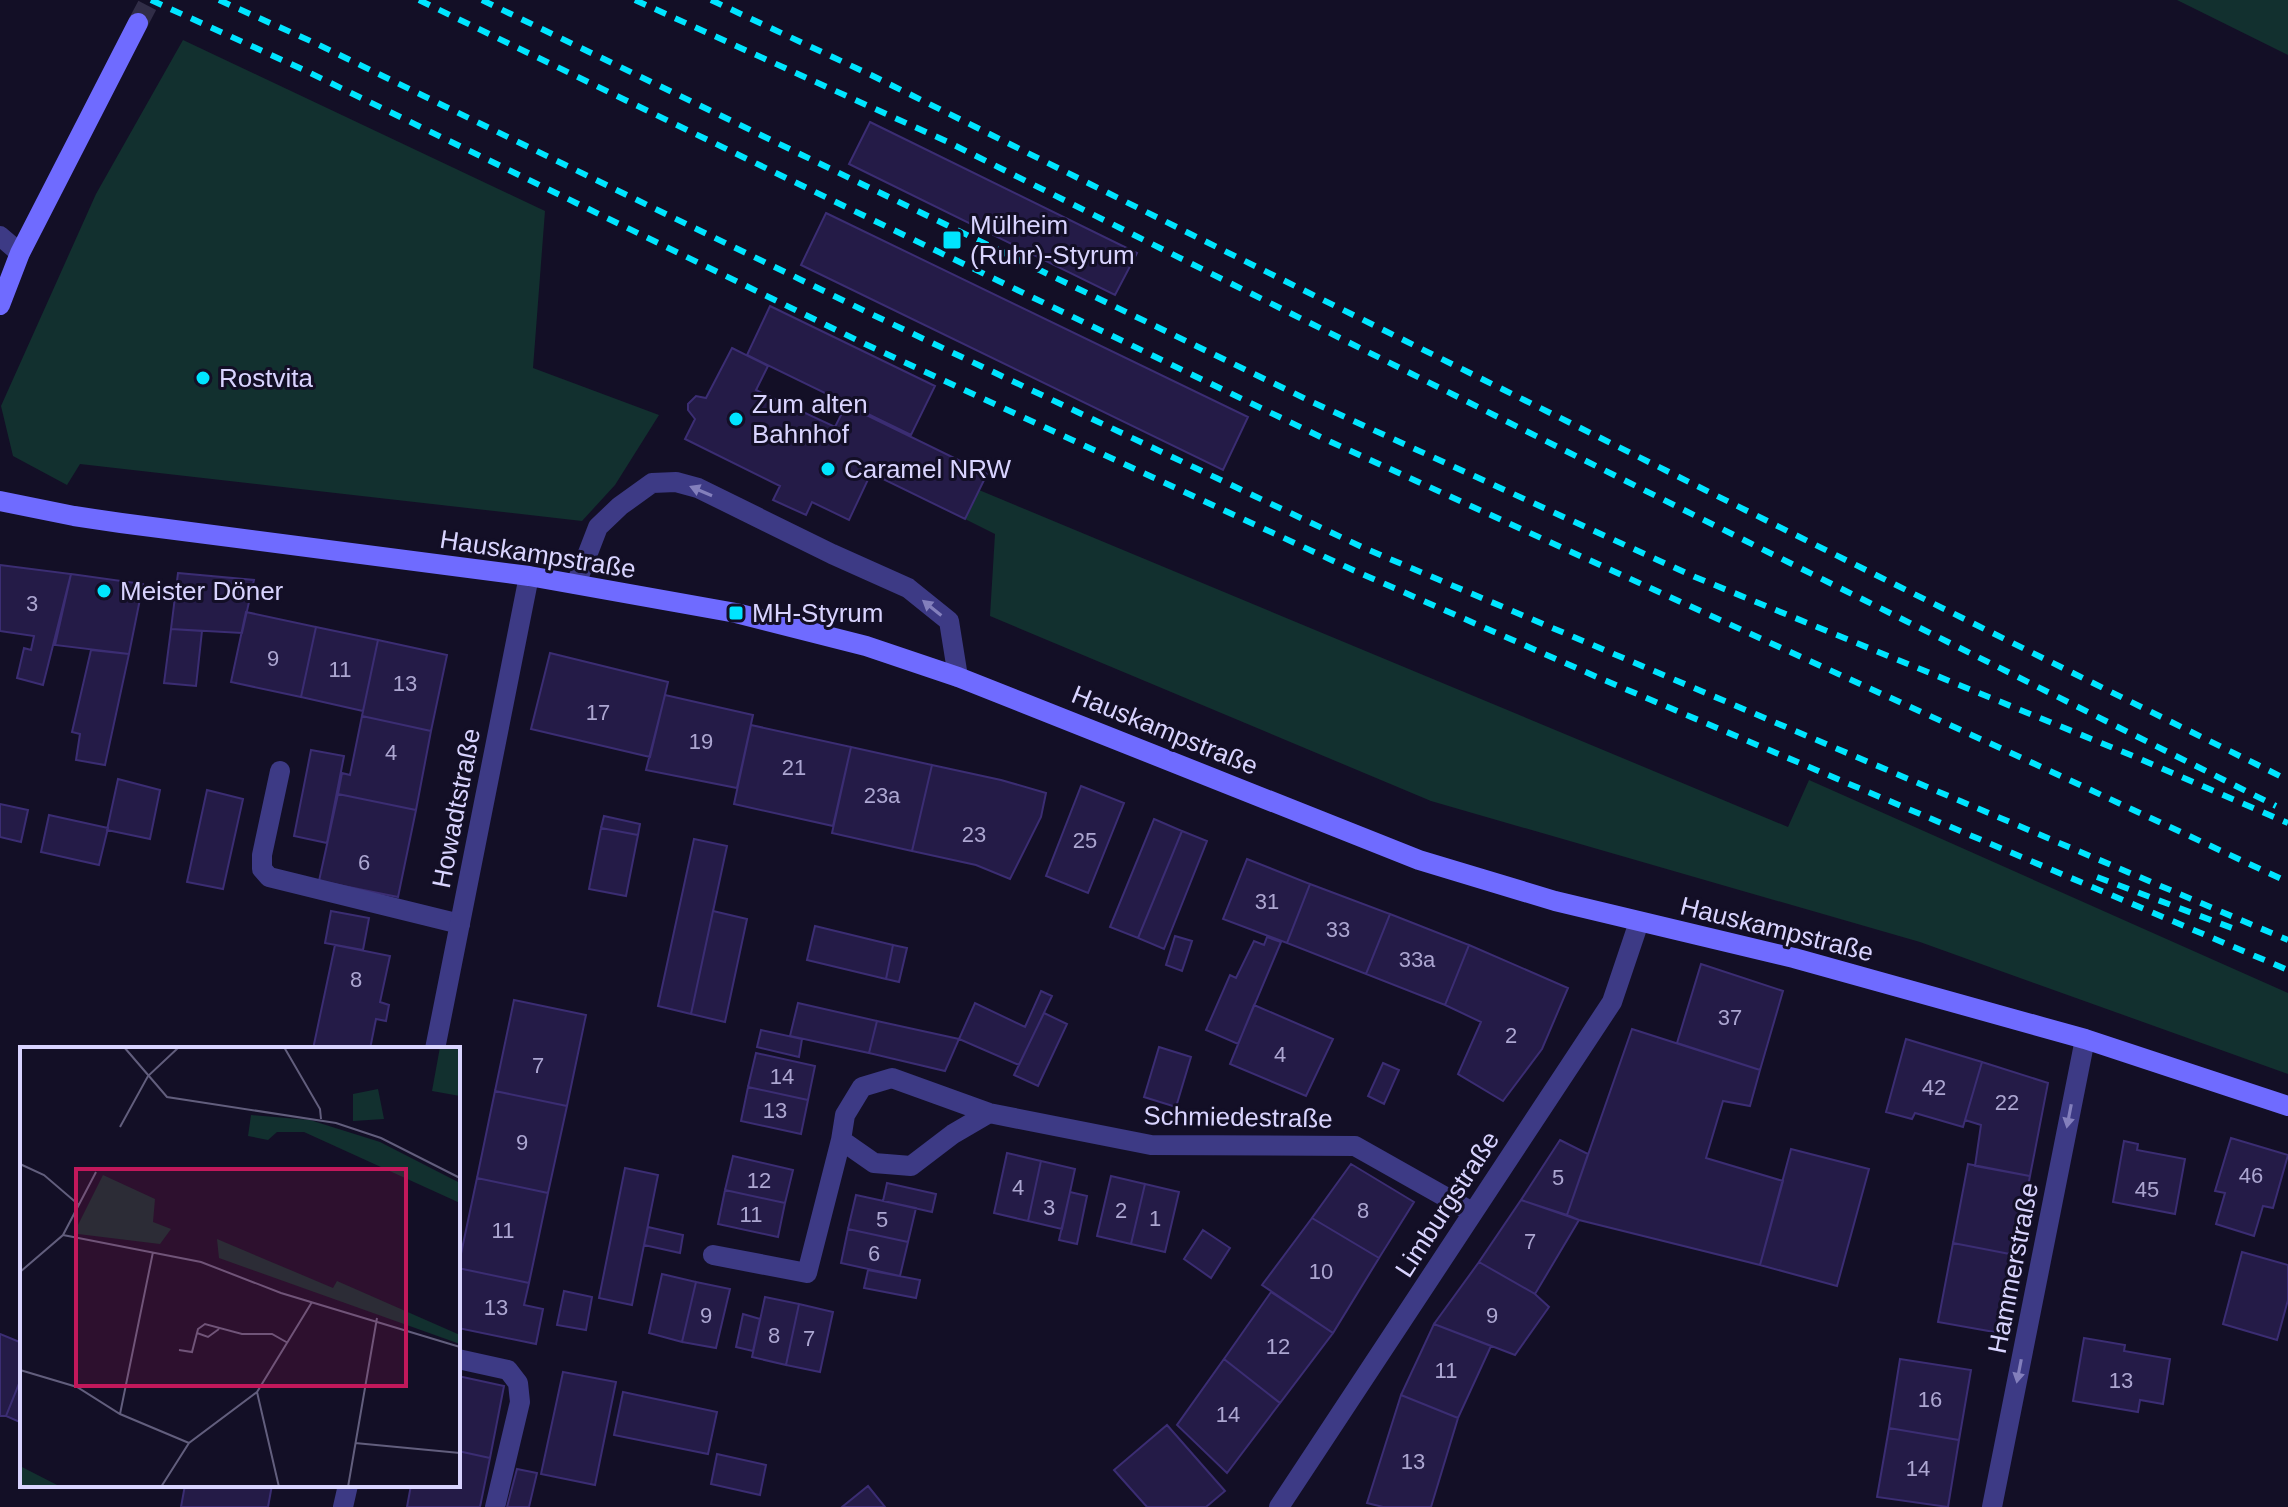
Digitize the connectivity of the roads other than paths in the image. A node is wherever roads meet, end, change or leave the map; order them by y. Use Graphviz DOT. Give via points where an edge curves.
graph roads {
  1 [pos="138,23"];
  2 [pos="0,236"];
  3 [pos="20,253"];
  4 [pos="0,305"];
  5 [pos="0,501"];
  6 [pos="529,576"];
  7 [pos="576,584"];
  8 [pos="958,677"];
  9 [pos="280,771"];
  10 [pos="1639,922"];
  11 [pos="460,924"];
  12 [pos="2085,1039"];
  13 [pos="435,1047"];
  14 [pos="2288,1106"];
  15 [pos="989,1113"];
  16 [pos="841,1140"];
  17 [pos="1472,1212"];
  18 [pos="713,1255"];
  19 [pos="460,1359"];
  20 [pos="348,1487"];
  21 [pos="343,1507"];
  22 [pos="495,1507"];
  23 [pos="1279,1507"];
  24 [pos="1992,1507"];
  1 -- 3 [label="street"];
  2 -- 3 [label="street"];
  3 -- 4 [label="street"];
  5 -- 6 [label="street, Hauskampstraße" via="86,518"];
  6 -- 7 [label="street, Hauskampstraße"];
  6 -- 11 [label="street, Howadtstraße"];
  7 -- 8 [label="street, Hauskampstraße" via="736,613 866,646"];
  8 -- 7 [label="street, one-way" via="949,621 908,588 676,482 652,483 598,527"];
  8 -- 10 [label="street, Hauskampstraße" via="1419,860"];
  9 -- 11 [label="street" via="262,855 262,869 269,877"];
  10 -- 12 [label="street, Hauskampstraße" via="1794,958"];
  10 -- 17 [label="street, Limburgstraße" via="1612,1002"];
  11 -- 13 [label="street, Howadtstraße"];
  12 -- 14 [label="street, Hauskampstraße"];
  12 -- 24 [label="street, Hammerstraße, one-way"];
  15 -- 16 [label="street" via="911,1166 874,1163"];
  15 -- 16 [label="street, Schmiedestraße" via="892,1078 862,1087 845,1115"];
  15 -- 17 [label="street, Schmiedestraße" via="1151,1145 1355,1146"];
  16 -- 18 [label="street, Schmiedestraße" via="807,1273"];
  17 -- 23 [label="street, Limburgstraße"];
  19 -- 22 [label="street" via="508,1370 518,1383 520,1402"];
  20 -- 21 [label="street"];
}
